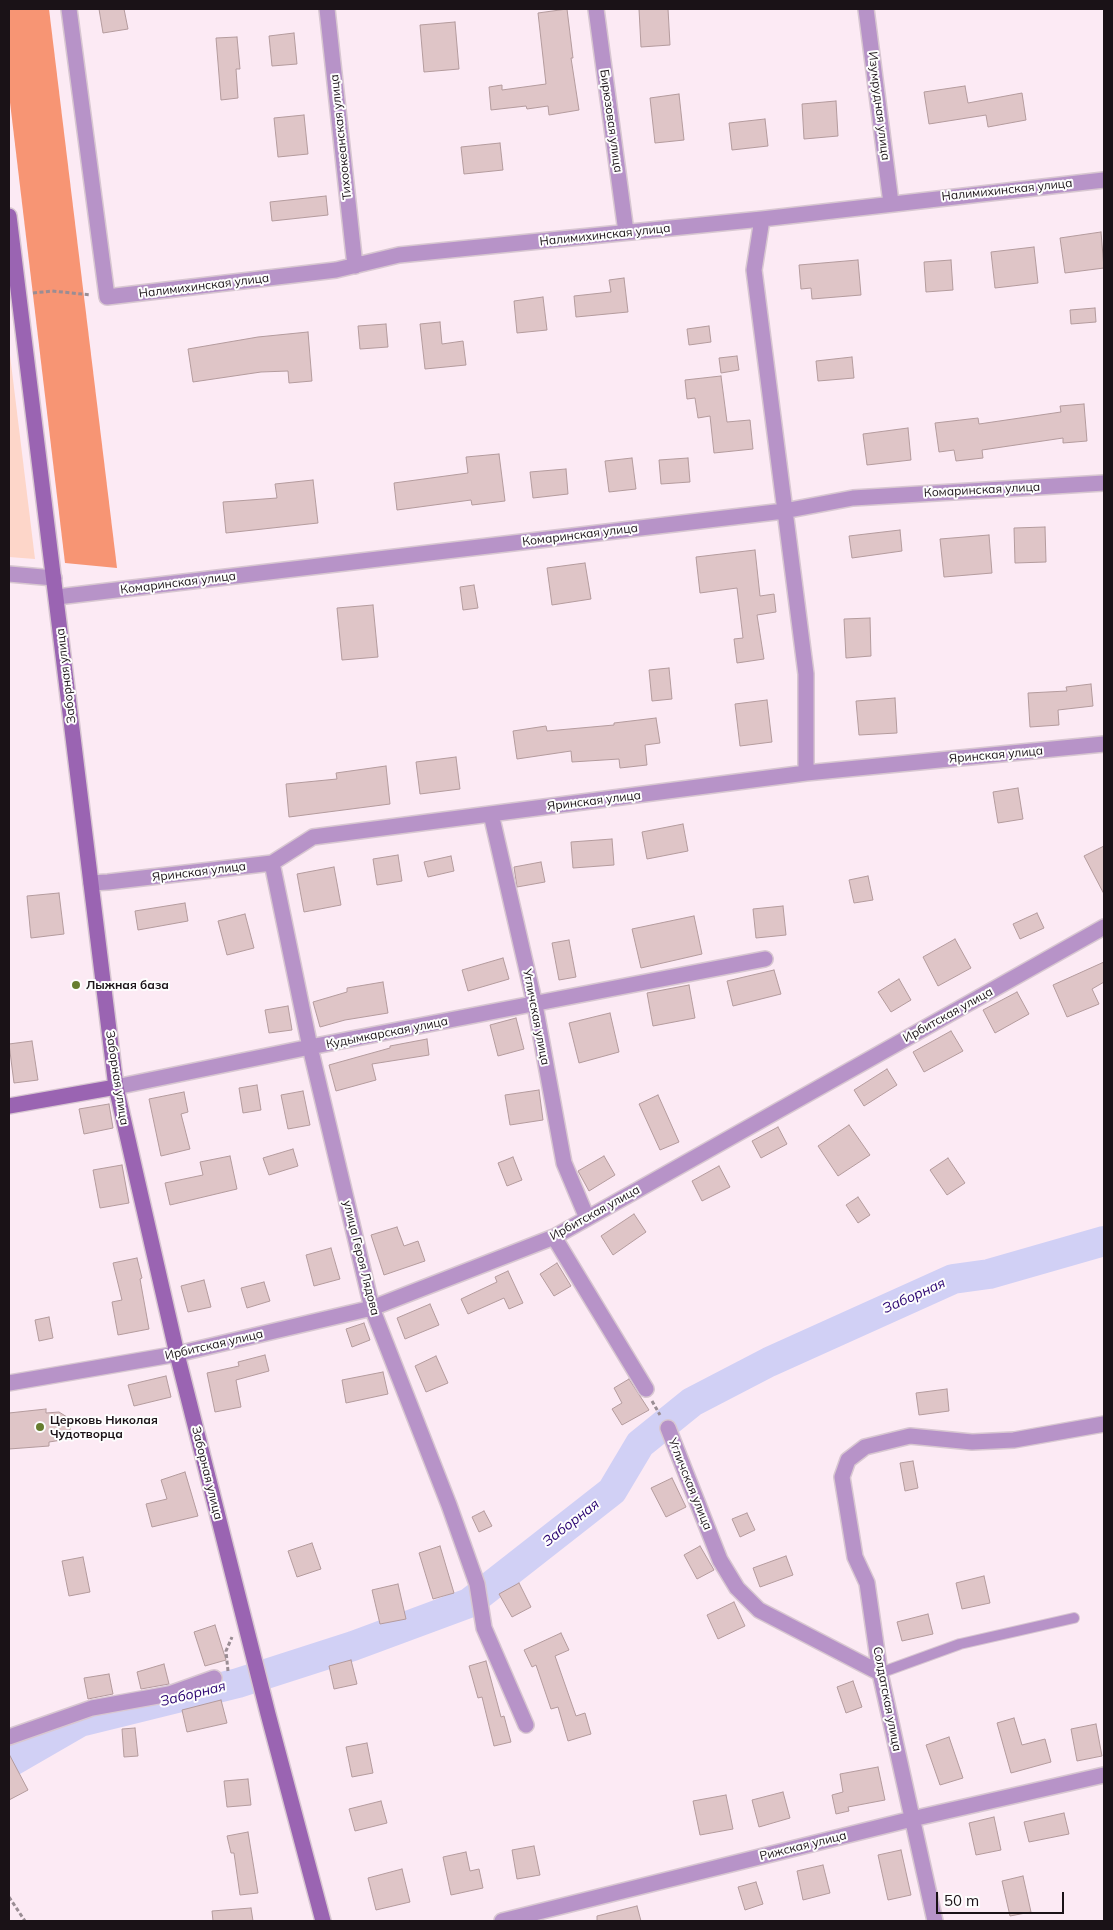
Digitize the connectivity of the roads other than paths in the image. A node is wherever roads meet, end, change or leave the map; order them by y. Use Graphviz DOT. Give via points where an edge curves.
graph roads {
  1 [pos="69,9"];
  2 [pos="327,9"];
  3 [pos="596,9"];
  4 [pos="866,9"];
  5 [pos="1104,180"];
  6 [pos="890,203"];
  7 [pos="9,216"];
  8 [pos="762,219"];
  9 [pos="626,232"];
  10 [pos="355,266"];
  11 [pos="1104,483"];
  12 [pos="784,511"];
  13 [pos="9,574"];
  14 [pos="54,578"];
  15 [pos="57,597"];
  16 [pos="1104,744"];
  17 [pos="806,773"];
  18 [pos="491,814"];
  19 [pos="272,863"];
  20 [pos="91,883"];
  21 [pos="1104,928"];
  22 [pos="764,959"];
  23 [pos="534,1005"];
  24 [pos="310,1047"];
  25 [pos="116,1088"];
  26 [pos="9,1106"];
  27 [pos="587,1218"];
  28 [pos="554,1237"];
  29 [pos="372,1308"];
  30 [pos="177,1354"];
  31 [pos="9,1383"];
  32 [pos="646,1389"];
  33 [pos="1104,1424"];
  34 [pos="668,1428"];
  35 [pos="1074,1618"];
  36 [pos="880,1673"];
  37 [pos="214,1678"];
  38 [pos="526,1724"];
  39 [pos="9,1737"];
  40 [pos="1104,1775"];
  41 [pos="912,1819"];
  42 [pos="323,1921"];
  43 [pos="502,1921"];
  44 [pos="935,1921"];
  1 -- 10 [label="street, Налимихинская улица" via="107,297"];
  2 -- 10 [label="street, Тихоокеанская улица"];
  3 -- 9 [label="street, Бирюзовая улица"];
  4 -- 6 [label="street, Изумрудная улица"];
  5 -- 6 [label="street, Налимихинская улица"];
  6 -- 8 [label="street, Налимихинская улица"];
  7 -- 14 [label="street, Заборная улица"];
  8 -- 9 [label="street, Налимихинская улица"];
  8 -- 12 [label="street" via="754,270"];
  9 -- 10 [label="street, Налимихинская улица" via="399,254"];
  11 -- 12 [label="street, Комаринская улица" via="853,498"];
  12 -- 15 [label="street, Комаринская улица"];
  12 -- 17 [label="street" via="806,674"];
  13 -- 14 [label="street"];
  14 -- 15 [label="street, Заборная улица"];
  15 -- 20 [label="street, Заборная улица"];
  16 -- 17 [label="street, Яринская улица"];
  17 -- 18 [label="street, Яринская улица"];
  18 -- 19 [label="street, Яринская улица" via="313,837"];
  18 -- 23 [label="street, Угличская улица"];
  19 -- 20 [label="street, Яринская улица"];
  19 -- 24 [label="street, улица Героя Лядова"];
  20 -- 25 [label="street, Заборная улица"];
  21 -- 27 [label="street, Ирбитская улица"];
  22 -- 23 [label="street, Кудымкарская улица"];
  23 -- 24 [label="street, Кудымкарская улица"];
  23 -- 27 [label="street, Угличская улица" via="564,1163"];
  24 -- 25 [label="street, Кудымкарская улица"];
  24 -- 29 [label="street, улица Героя Лядова"];
  25 -- 26 [label="street, Кудымкарская улица"];
  25 -- 30 [label="street, Заборная улица"];
  27 -- 28 [label="street, Ирбитская улица"];
  28 -- 29 [label="street, Ирбитская улица"];
  28 -- 32 [label="street"];
  29 -- 30 [label="street, Ирбитская улица"];
  29 -- 38 [label="street, улица Героя Лядова" via="452,1514 476,1584 484,1628"];
  30 -- 31 [label="street, Ирбитская улица"];
  30 -- 42 [label="street, Заборная улица" via="240,1631 268,1714"];
  33 -- 36 [label="street, Солдатская улица" via="1014,1440 972,1442 910,1436 865,1447 848,1460 842,1477 855,1557 866,1583"];
  34 -- 36 [label="street, Угличская улица" via="720,1560 737,1588 759,1610"];
  35 -- 36 [label="lane" via="960,1644"];
  36 -- 41 [label="street, Солдатская улица"];
  37 -- 39 [label="street" via="169,1694 92,1708"];
  40 -- 41 [label="street, Рижская улица"];
  41 -- 43 [label="street, Рижская улица"];
  41 -- 44 [label="street, Солдатская улица"];
}
